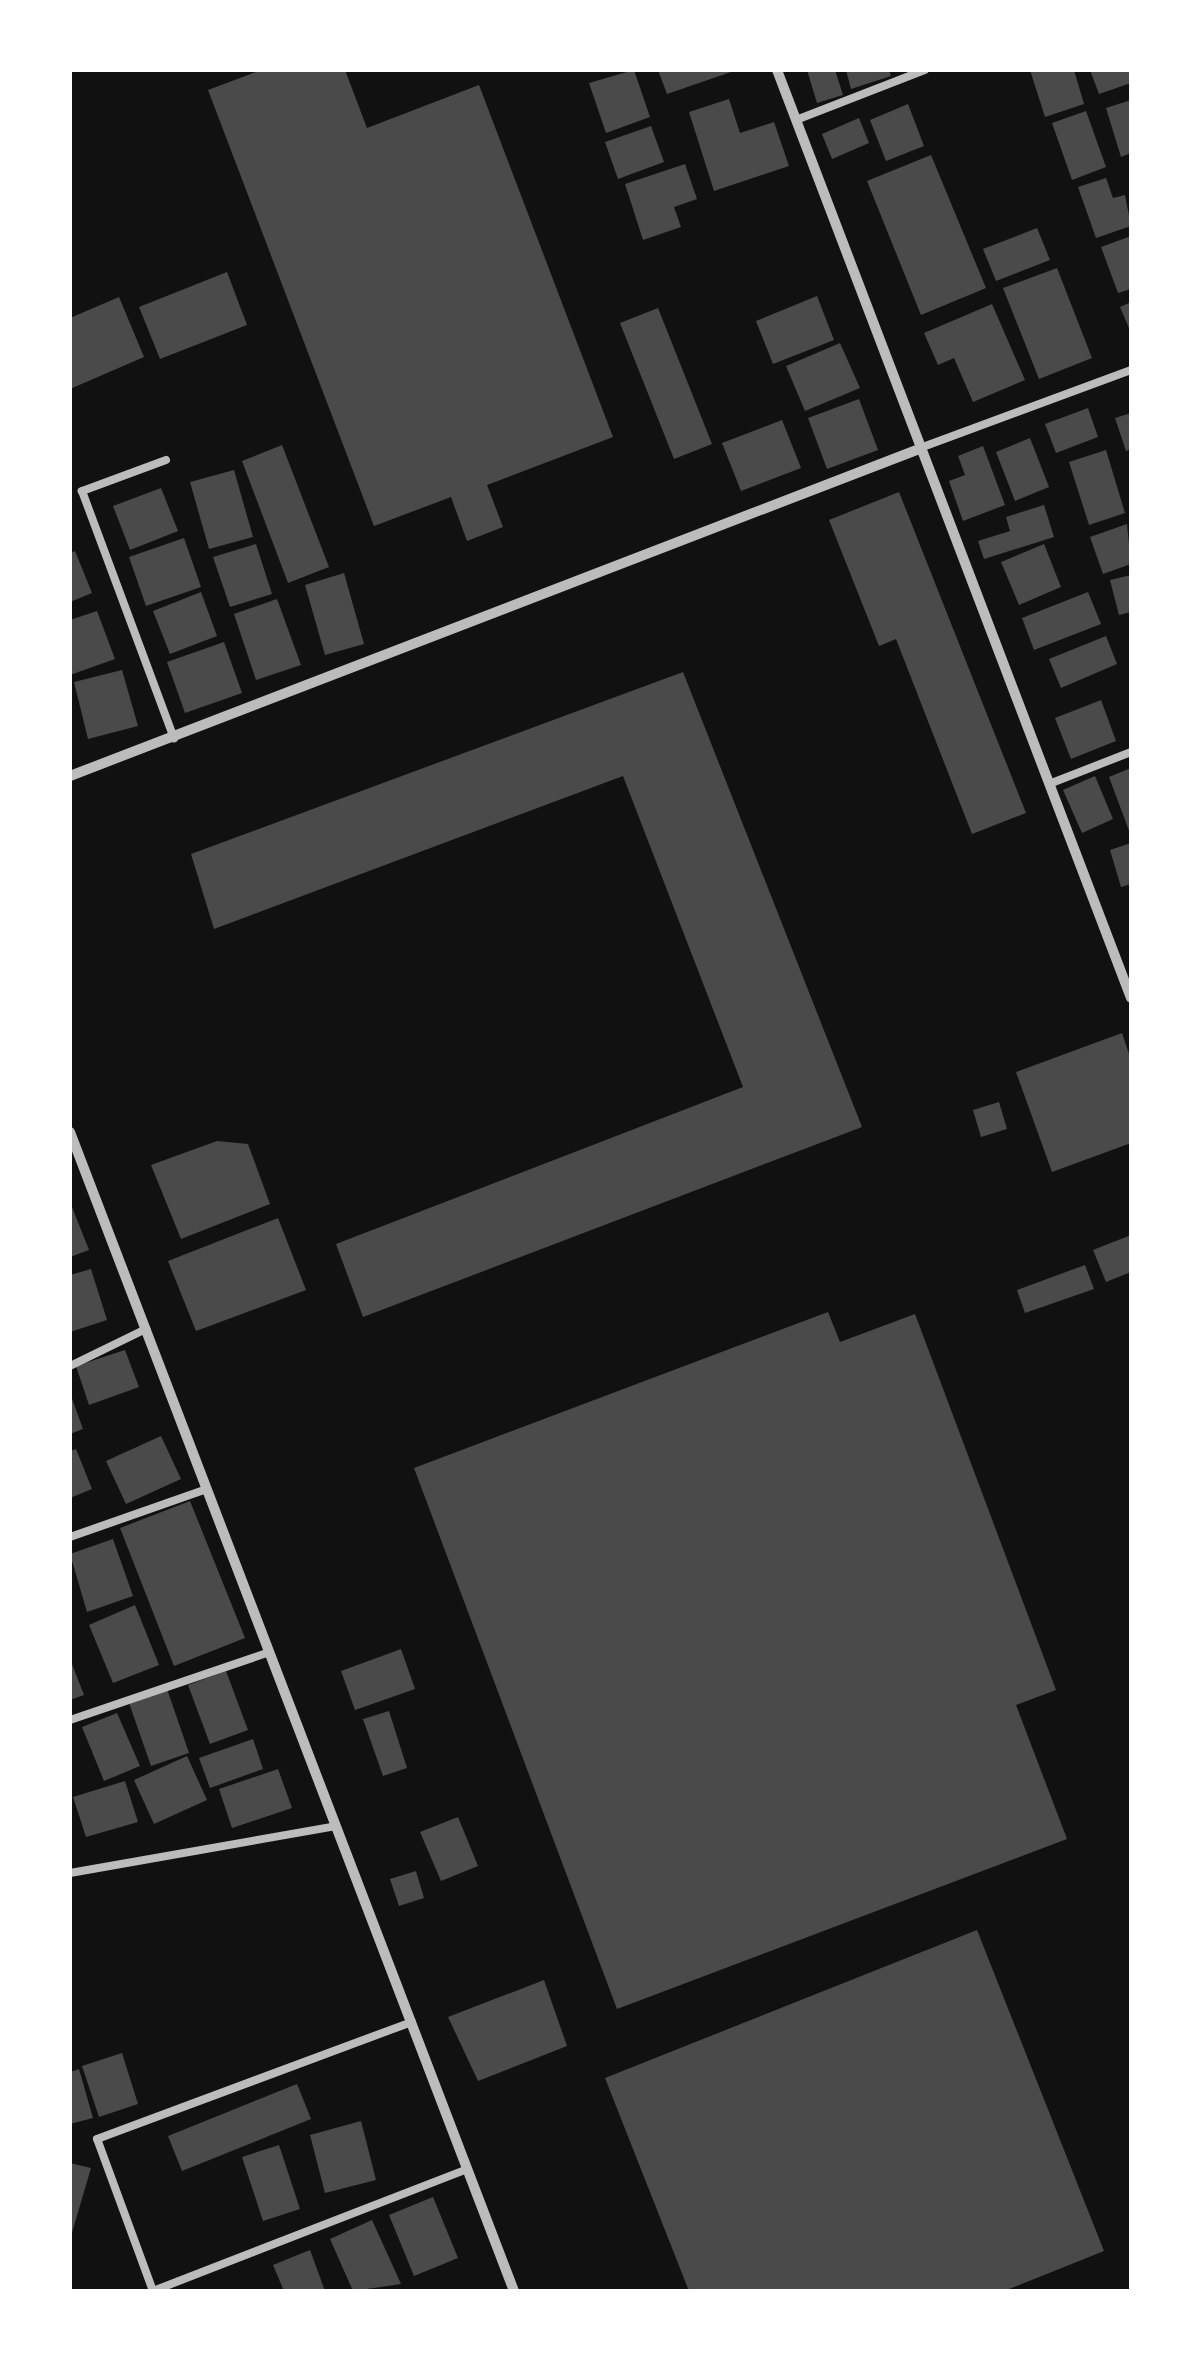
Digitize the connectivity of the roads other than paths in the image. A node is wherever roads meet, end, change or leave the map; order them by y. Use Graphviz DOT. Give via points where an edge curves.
graph roads {
  1 [pos="777,70"];
  2 [pos="925,70"];
  3 [pos="796,120"];
  4 [pos="1131,370"];
  5 [pos="918,449"];
  6 [pos="166,460"];
  7 [pos="174,738"];
  8 [pos="1131,752"];
  9 [pos="70,776"];
  10 [pos="1049,784"];
  11 [pos="1131,998"];
  12 [pos="70,1132"];
  13 [pos="75,1162"];
  14 [pos="146,1329"];
  15 [pos="70,1366"];
  16 [pos="208,1490"];
  17 [pos="70,1536"];
  18 [pos="270,1652"];
  19 [pos="70,1720"];
  20 [pos="336,1826"];
  21 [pos="70,1872"];
  22 [pos="412,2022"];
  23 [pos="467,2168"];
  24 [pos="153,2291"];
  25 [pos="514,2291"];
  1 -- 3 [label="street"];
  2 -- 3 [label="lane"];
  3 -- 5 [label="street"];
  4 -- 5 [label="lane"];
  5 -- 7 [label="street"];
  5 -- 10 [label="street"];
  6 -- 7 [label="lane" via="82,492"];
  7 -- 9 [label="street"];
  8 -- 10 [label="lane"];
  10 -- 11 [label="street"];
  12 -- 13 [label="street"];
  13 -- 14 [label="street"];
  14 -- 15 [label="lane"];
  14 -- 16 [label="street"];
  16 -- 17 [label="lane"];
  16 -- 18 [label="street"];
  18 -- 19 [label="lane"];
  18 -- 20 [label="street"];
  20 -- 21 [label="lane"];
  20 -- 22 [label="street"];
  22 -- 23 [label="street"];
  22 -- 24 [label="lane" via="96,2139"];
  23 -- 24 [label="lane"];
  23 -- 25 [label="street"];
}
